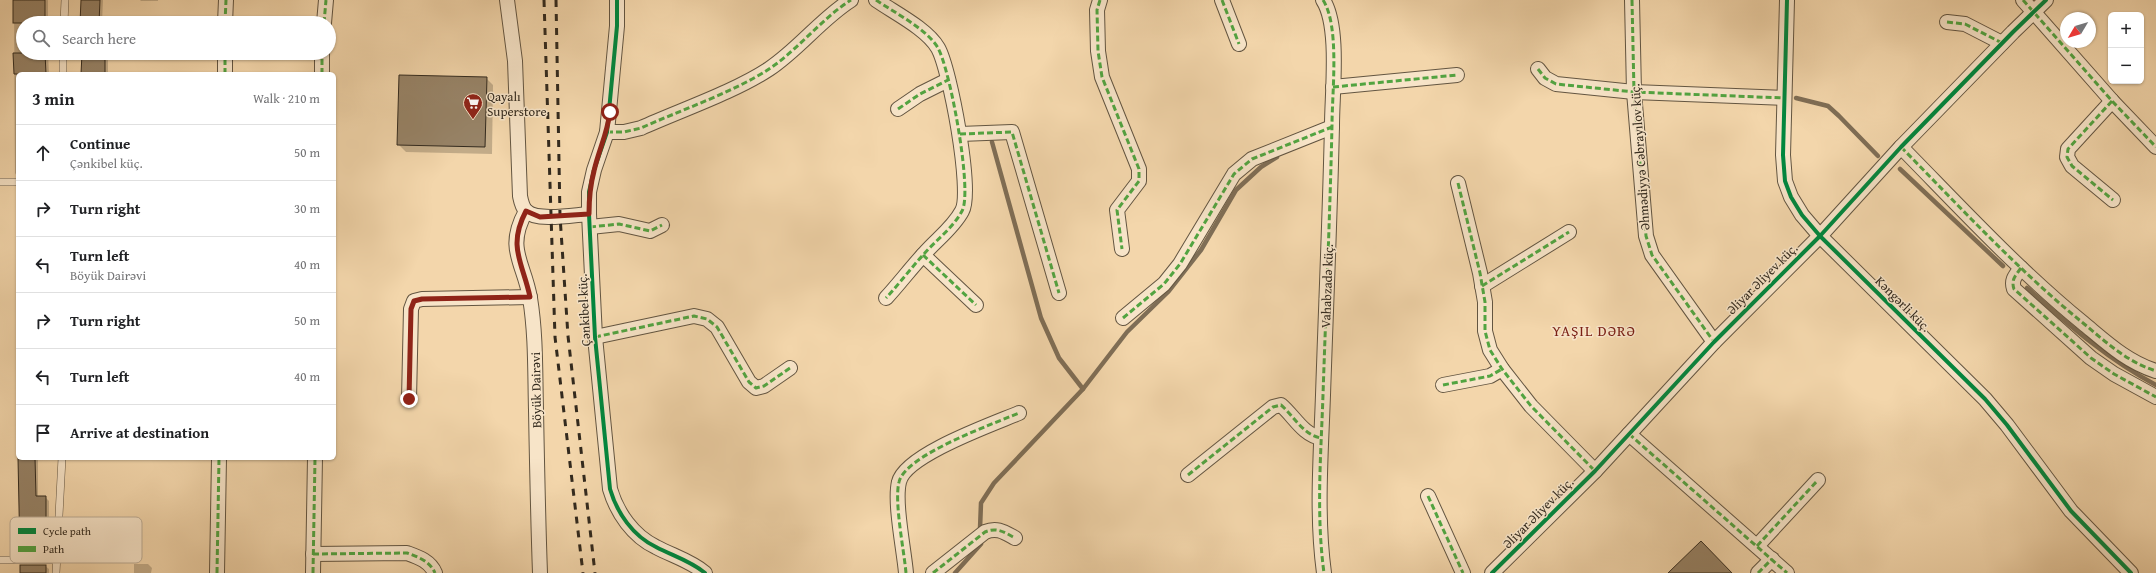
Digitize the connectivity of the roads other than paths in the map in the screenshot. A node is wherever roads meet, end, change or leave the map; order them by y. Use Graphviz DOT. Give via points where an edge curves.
graph roads {
  1 [pos="65,0"];
  2 [pos="226,0"];
  3 [pos="326,0"];
  4 [pos="507,0"];
  5 [pos="617,0"];
  6 [pos="851,0"];
  7 [pos="876,0"];
  8 [pos="1100,0"];
  9 [pos="1222,0"];
  10 [pos="1323,0"];
  11 [pos="1632,0"];
  12 [pos="1787,0"];
  13 [pos="2023,0"];
  14 [pos="2046,0"];
  15 [pos="2033,13"];
  16 [pos="64,16"];
  17 [pos="225,16"];
  18 [pos="325,16"];
  19 [pos="1947,22"];
  20 [pos="2002,43"];
  21 [pos="1239,44"];
  22 [pos="63,60"];
  23 [pos="225,60"];
  24 [pos="322,60"];
  25 [pos="1538,69"];
  26 [pos="62,72"];
  27 [pos="225,72"];
  28 [pos="322,72"];
  29 [pos="1457,75"];
  30 [pos="948,80"];
  31 [pos="1332,87"];
  32 [pos="1634,92"];
  33 [pos="1784,98"];
  34 [pos="2112,102"];
  35 [pos="898,109"];
  36 [pos="1332,126"];
  37 [pos="607,132"];
  38 [pos="960,134"];
  39 [pos="2156,147"];
  40 [pos="1901,148"];
  41 [pos="0,182"];
  42 [pos="16,182"];
  43 [pos="1458,183"];
  44 [pos="2113,200"];
  45 [pos="526,211"];
  46 [pos="589,220"];
  47 [pos="662,225"];
  48 [pos="1569,232"];
  49 [pos="1820,236"];
  50 [pos="1122,249"];
  51 [pos="923,255"];
  52 [pos="2021,268"];
  53 [pos="1482,286"];
  54 [pos="1058,293"];
  55 [pos="530,297"];
  56 [pos="886,298"];
  57 [pos="976,305"];
  58 [pos="1123,318"];
  59 [pos="595,337"];
  60 [pos="1714,342"];
  61 [pos="790,368"];
  62 [pos="1502,369"];
  63 [pos="2156,371"];
  64 [pos="1443,385"];
  65 [pos="2156,397"];
  66 [pos="409,399"];
  67 [pos="1019,413"];
  68 [pos="1629,434"];
  69 [pos="1321,438"];
  70 [pos="62,460"];
  71 [pos="219,460"];
  72 [pos="315,460"];
  73 [pos="1594,471"];
  74 [pos="1188,475"];
  75 [pos="1818,480"];
  76 [pos="1428,496"];
  77 [pos="59,517"];
  78 [pos="1016,538"];
  79 [pos="1758,546"];
  80 [pos="313,554"];
  81 [pos="1772,559"];
  82 [pos="217,573"];
  83 [pos="313,573"];
  84 [pos="435,573"];
  85 [pos="540,573"];
  86 [pos="706,573"];
  87 [pos="906,573"];
  88 [pos="933,573"];
  89 [pos="1324,573"];
  90 [pos="1463,573"];
  91 [pos="1492,573"];
  92 [pos="1758,573"];
  93 [pos="1787,573"];
  94 [pos="2131,573"];
  1 -- 16 [label="lane"];
  2 -- 17 [label="street"];
  3 -- 18 [label="street"];
  4 -- 45 [label="street" via="516,77 520,196"];
  5 -- 37 [label="street, Çənkibel küç."];
  6 -- 37 [label="street" via="841,6 790,53 756,76 641,128"];
  7 -- 30 [label="street" via="927,34 938,48"];
  8 -- 50 [label="street" via="1097,10 1098,51 1102,77 1139,169 1139,181 1117,210"];
  9 -- 21 [label="street"];
  10 -- 31 [label="street, Vahabzadə küç." via="1330,16"];
  11 -- 32 [label="street, Əhmədiyyə Cəbrayılov küç."];
  12 -- 33 [label="street, Kəngərli küç."];
  13 -- 15 [label="street"];
  14 -- 15 [label="street, Əliyar Əliyev küç."];
  15 -- 20 [label="street, Əliyar Əliyev küç."];
  15 -- 34 [label="street"];
  19 -- 20 [label="street" via="1965,24"];
  20 -- 40 [label="street, Əliyar Əliyev küç."];
  22 -- 26 [label="lane"];
  23 -- 27 [label="street"];
  24 -- 28 [label="street"];
  25 -- 32 [label="street" via="1545,78 1556,84"];
  29 -- 31 [label="street"];
  30 -- 35 [label="street"];
  30 -- 38 [label="street"];
  31 -- 36 [label="street, Vahabzadə küç."];
  32 -- 33 [label="street"];
  32 -- 60 [label="street, Əhmədiyyə Cəbrayılov küç." via="1641,189 1652,255"];
  33 -- 49 [label="street, Kəngərli küç." via="1785,181 1802,216"];
  34 -- 39 [label="street"];
  34 -- 44 [label="street" via="2068,149 2067,158 2072,166"];
  36 -- 58 [label="street" via="1252,159 1234,174 1180,264 1164,284"];
  36 -- 69 [label="street, Vahabzadə küç."];
  37 -- 46 [label="street, Çənkibel küç." via="589,192"];
  38 -- 51 [label="street" via="966,198 963,211"];
  38 -- 54 [label="street" via="1012,132"];
  40 -- 49 [label="street, Əliyar Əliyev küç."];
  40 -- 52 [label="street"];
  41 -- 42 [label="lane"];
  43 -- 53 [label="street"];
  45 -- 46 [label="street" via="540,217"];
  45 -- 55 [label="street, Böyük Dairəvi" via="519,224 516,248"];
  46 -- 47 [label="street" via="650,231"];
  46 -- 59 [label="street, Çənkibel küç."];
  48 -- 53 [label="street"];
  49 -- 60 [label="street, Əliyar Əliyev küç."];
  49 -- 94 [label="street, Kəngərli küç." via="1985,399 2071,511"];
  51 -- 56 [label="street"];
  51 -- 57 [label="street"];
  52 -- 63 [label="street" via="2117,352 2143,367"];
  52 -- 65 [label="street" via="2013,278 2014,290 2091,358"];
  53 -- 62 [label="street" via="1485,331 1490,350"];
  55 -- 66 [label="street" via="414,301 411,309"];
  55 -- 85 [label="street, Böyük Dairəvi" via="534,327"];
  59 -- 61 [label="street" via="694,316 707,319 717,327 749,382 756,388 764,386"];
  59 -- 86 [label="street, Çənkibel küç." via="610,489 614,501 624,519 638,535 655,547"];
  60 -- 68 [label="street, Əliyar Əliyev küç."];
  62 -- 64 [label="street" via="1490,376"];
  62 -- 73 [label="street" via="1531,406"];
  67 -- 87 [label="street" via="937,448 914,462 905,471 899,480 898,496"];
  68 -- 73 [label="street, Əliyar Əliyev küç."];
  68 -- 79 [label="street" via="1711,508"];
  69 -- 74 [label="street" via="1305,431 1281,405 1273,407"];
  69 -- 89 [label="street, Vahabzadə küç." via="1320,534"];
  70 -- 77 [label="lane"];
  71 -- 82 [label="street"];
  72 -- 80 [label="street"];
  73 -- 91 [label="street, Əliyar Əliyev küç."];
  75 -- 79 [label="street"];
  76 -- 90 [label="street"];
  78 -- 88 [label="street" via="993,528"];
  79 -- 81 [label="street"];
  80 -- 83 [label="street"];
  80 -- 84 [label="street" via="407,553 421,558 433,567"];
  81 -- 92 [label="street"];
  81 -- 93 [label="street"];
}
